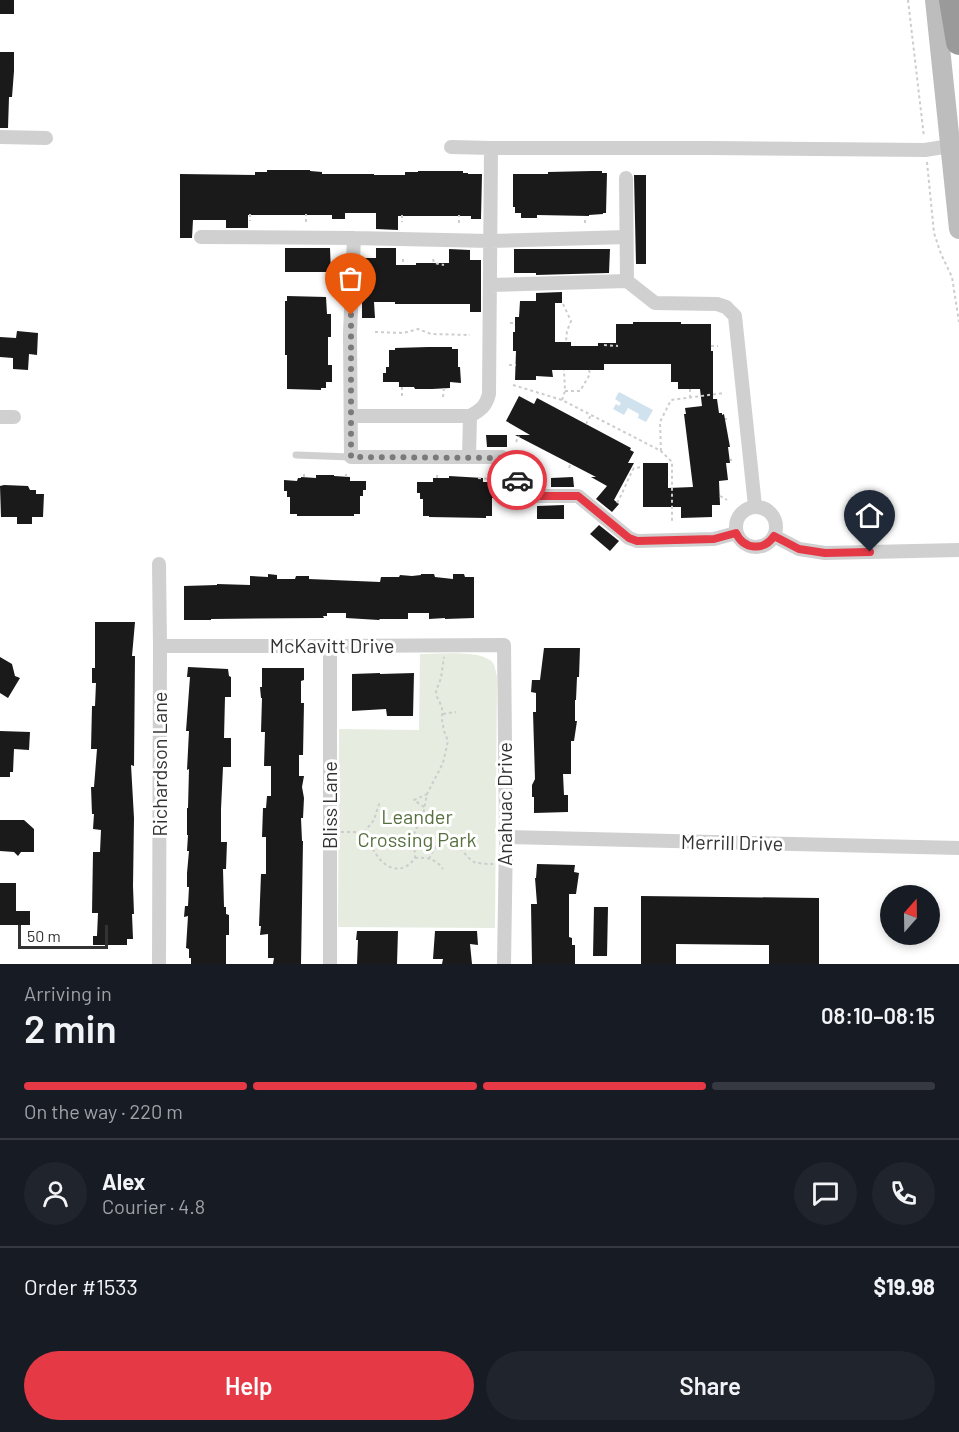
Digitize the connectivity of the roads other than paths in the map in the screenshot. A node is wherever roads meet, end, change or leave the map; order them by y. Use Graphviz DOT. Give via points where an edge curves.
graph roads {
  1 [pos="935,0"];
  2 [pos="952,0"];
  3 [pos="959,42"];
  4 [pos="0,137"];
  5 [pos="46,138"];
  6 [pos="950,146"];
  7 [pos="451,147"];
  8 [pos="491,148"];
  9 [pos="626,178"];
  10 [pos="959,229"];
  11 [pos="201,237"];
  12 [pos="626,237"];
  13 [pos="354,238"];
  14 [pos="490,241"];
  15 [pos="627,282"];
  16 [pos="490,285"];
  17 [pos="351,416"];
  18 [pos="470,416"];
  19 [pos="296,455"];
  20 [pos="351,457"];
  21 [pos="469,457"];
  22 [pos="754,506"];
  23 [pos="736,533"];
  24 [pos="774,536"];
  25 [pos="959,550"];
  26 [pos="159,564"];
  27 [pos="504,645"];
  28 [pos="160,646"];
  29 [pos="330,646"];
  30 [pos="506,837"];
  31 [pos="959,848"];
  32 [pos="159,964"];
  33 [pos="330,964"];
  34 [pos="504,964"];
  1 -- 6 [label="main road"];
  2 -- 3 [label="highway"];
  4 -- 5 [label="street"];
  6 -- 8 [label="street" via="925,150"];
  6 -- 10 [label="main road"];
  7 -- 8 [label="street"];
  8 -- 14 [label="street"];
  9 -- 12 [label="street"];
  11 -- 13 [label="street"];
  12 -- 14 [label="street"];
  12 -- 15 [label="street"];
  13 -- 14 [label="street"];
  13 -- 17 [label="street"];
  14 -- 16 [label="street"];
  15 -- 16 [label="street"];
  15 -- 22 [label="street" via="655,303 717,304 735,316"];
  16 -- 18 [label="street" via="489,393 486,404"];
  17 -- 18 [label="street"];
  17 -- 20 [label="street"];
  18 -- 21 [label="street"];
  19 -- 20 [label="lane"];
  20 -- 21 [label="street"];
  21 -- 23 [label="street" via="502,458 512,463 517,468 519,496 578,496 637,541 714,539"];
  22 -- 23 [label="street" via="739,515"];
  22 -- 24 [label="street" via="771,513 776,524"];
  23 -- 24 [label="street" via="743,543 754,547 766,545"];
  24 -- 25 [label="street" via="799,549 825,553"];
  26 -- 28 [label="street, Richardson Lane"];
  27 -- 29 [label="street, McKavitt Drive"];
  27 -- 30 [label="street, Anahuac Drive"];
  28 -- 29 [label="street, McKavitt Drive"];
  28 -- 32 [label="street, Richardson Lane"];
  29 -- 33 [label="street, Bliss Lane"];
  30 -- 31 [label="street, Merrill Drive"];
  30 -- 34 [label="street, Anahuac Drive"];
}
